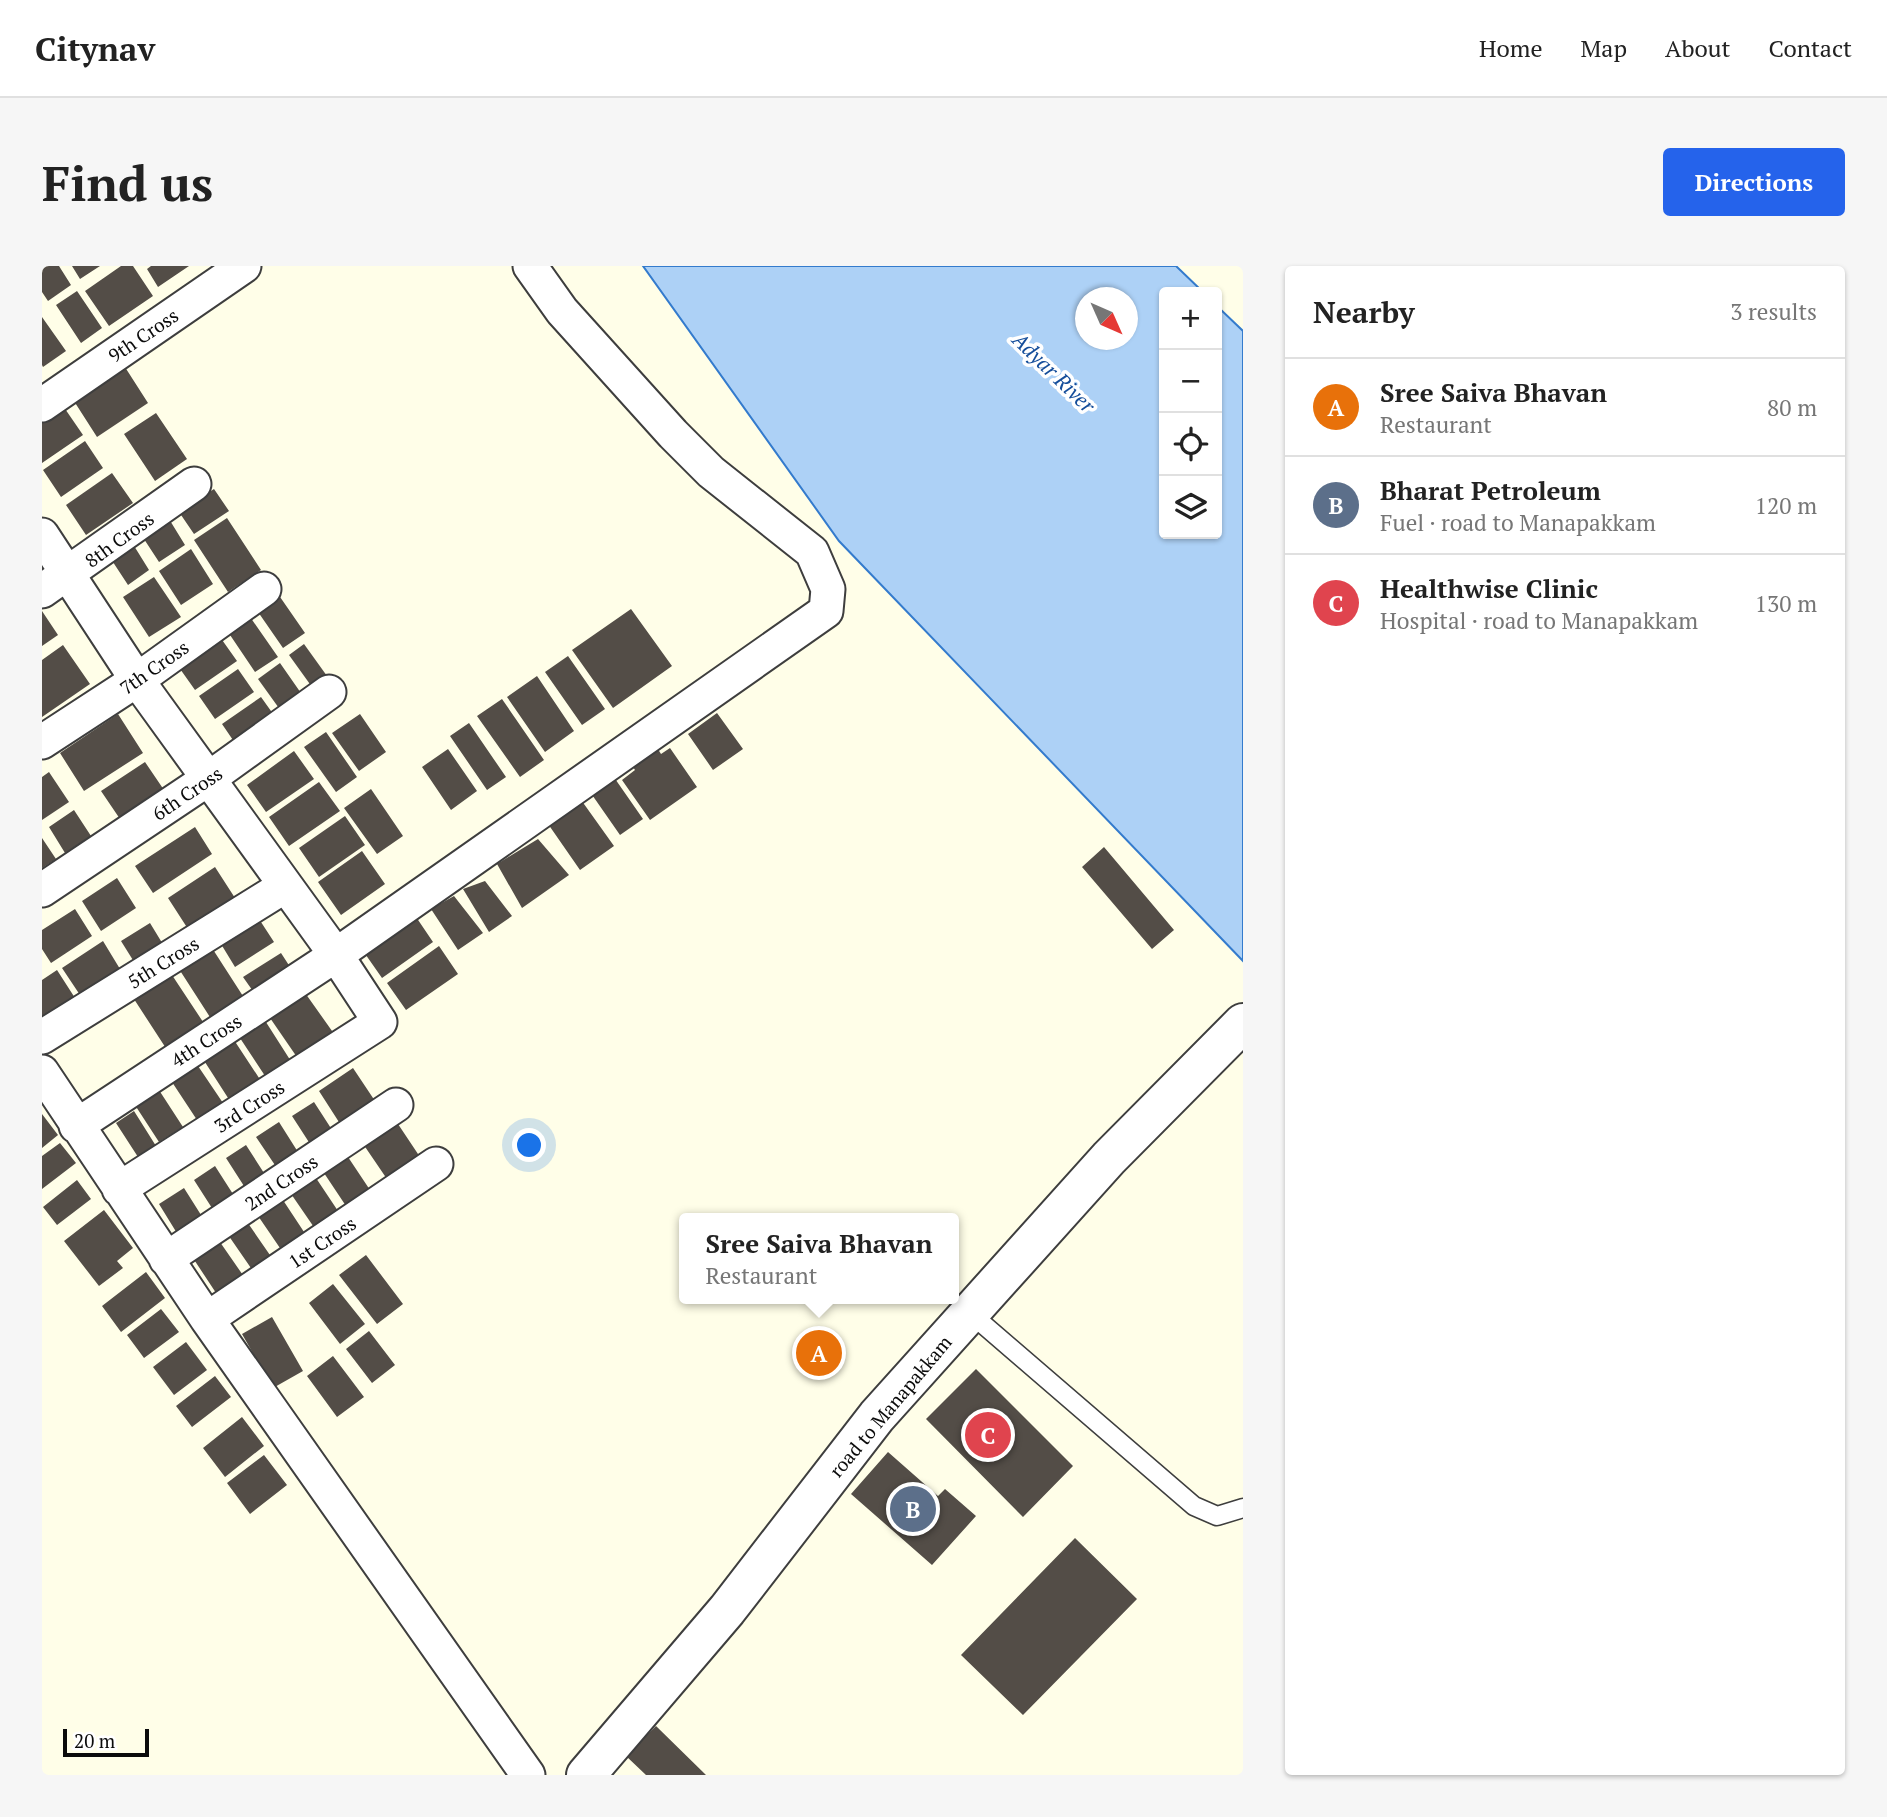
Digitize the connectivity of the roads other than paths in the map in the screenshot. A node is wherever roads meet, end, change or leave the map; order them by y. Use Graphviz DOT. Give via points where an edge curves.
graph roads {
  1 [pos="244,266"];
  2 [pos="530,266"];
  3 [pos="42,405"];
  4 [pos="194,484"];
  5 [pos="42,535"];
  6 [pos="56,583"];
  7 [pos="264,589"];
  8 [pos="137,680"];
  9 [pos="330,692"];
  10 [pos="42,742"];
  11 [pos="208,779"];
  12 [pos="285,886"];
  13 [pos="42,890"];
  14 [pos="336,955"];
  15 [pos="1243,1023"];
  16 [pos="42,1037"];
  17 [pos="42,1072"];
  18 [pos="396,1105"];
  19 [pos="76,1126"];
  20 [pos="436,1164"];
  21 [pos="119,1189"];
  22 [pos="166,1259"];
  23 [pos="970,1313"];
  24 [pos="207,1319"];
  25 [pos="1243,1508"];
  26 [pos="528,1775"];
  27 [pos="586,1775"];
  1 -- 3 [label="street, 9th Cross"];
  2 -- 14 [label="street, 4th Cross" via="562,311 673,434 711,472 812,552 828,589 826,611"];
  4 -- 6 [label="street, 8th Cross"];
  5 -- 6 [label="street"];
  6 -- 8 [label="street"];
  7 -- 8 [label="street, 7th Cross"];
  8 -- 10 [label="street, 7th Cross"];
  8 -- 11 [label="street"];
  9 -- 11 [label="street, 6th Cross"];
  11 -- 12 [label="street"];
  11 -- 13 [label="street, 6th Cross"];
  12 -- 14 [label="street"];
  12 -- 16 [label="street, 5th Cross"];
  14 -- 19 [label="street, 4th Cross"];
  14 -- 21 [label="street, 3rd Cross" via="380,1023"];
  15 -- 23 [label="street, road to Manapakkam" via="1109,1158"];
  17 -- 19 [label="street"];
  18 -- 22 [label="street, 2nd Cross"];
  19 -- 21 [label="street"];
  20 -- 24 [label="street, 1st Cross"];
  21 -- 22 [label="street"];
  22 -- 24 [label="street"];
  23 -- 25 [label="lane" via="1194,1506 1217,1516"];
  23 -- 27 [label="street, road to Manapakkam" via="877,1416 727,1610"];
  24 -- 26 [label="street"];
}
